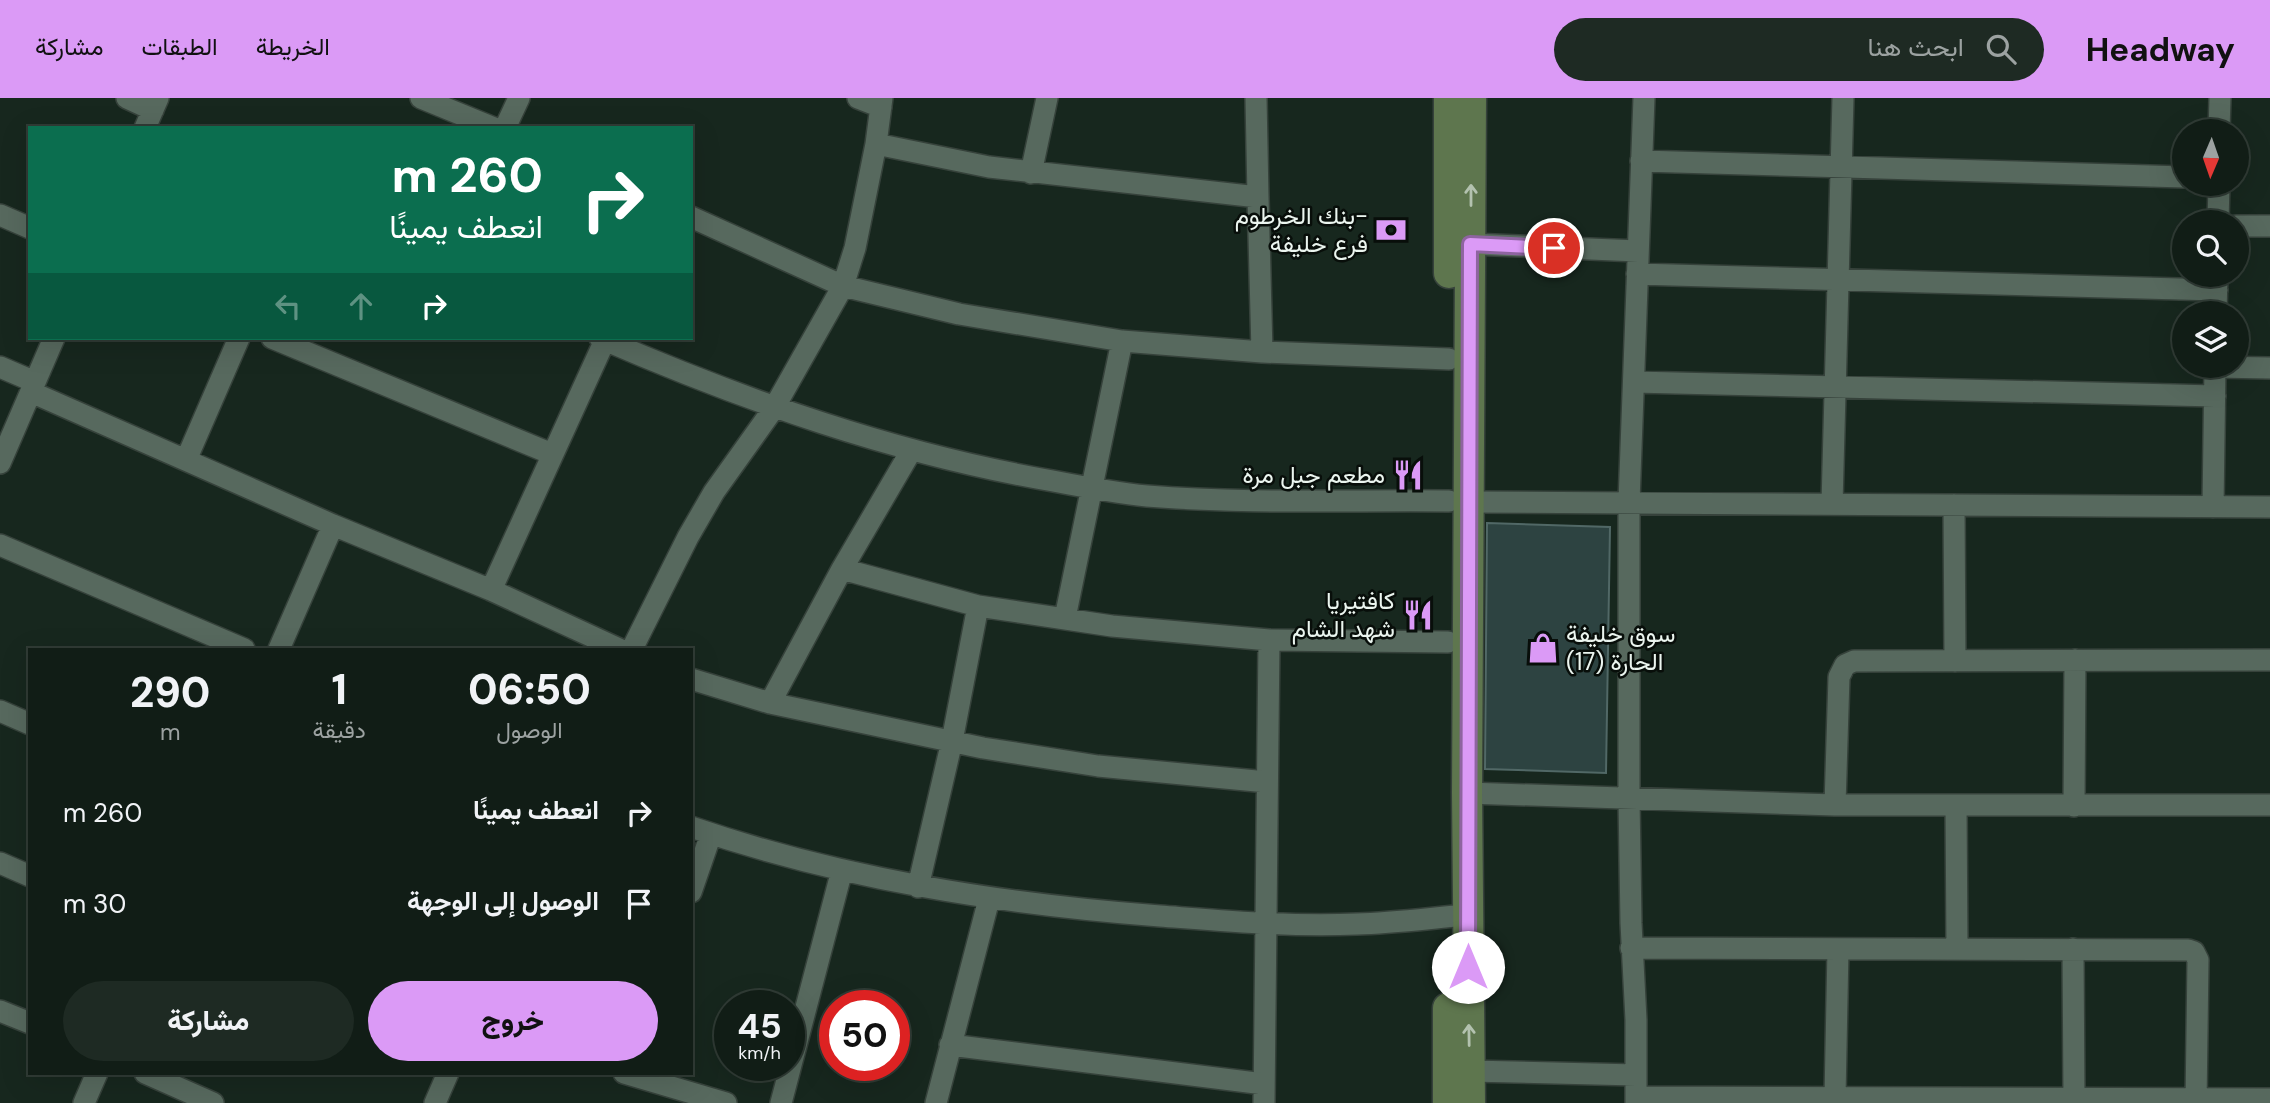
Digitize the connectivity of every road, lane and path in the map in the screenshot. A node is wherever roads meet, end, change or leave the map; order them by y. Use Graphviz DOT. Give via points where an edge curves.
graph roads {
  1 [pos="127,98"];
  2 [pos="421,98"];
  3 [pos="519,98"];
  4 [pos="858,98"];
  5 [pos="1047,98"];
  6 [pos="1256,98"];
  7 [pos="1449,98"];
  8 [pos="1471,98"];
  9 [pos="1644,98"];
  10 [pos="1843,98"];
  11 [pos="2220,98"];
  12 [pos="882,102"];
  13 [pos="152,112"];
  14 [pos="2220,119"];
  15 [pos="489,126"];
  16 [pos="506,126"];
  17 [pos="876,144"];
  18 [pos="1641,160"];
  19 [pos="1840,166"];
  20 [pos="1031,173"];
  21 [pos="2172,177"];
  22 [pos="1258,197"];
  23 [pos="0,215"];
  24 [pos="693,218"];
  25 [pos="2249,226"];
  26 [pos="2270,226"];
  27 [pos="28,227"];
  28 [pos="1470,244"];
  29 [pos="1638,251"];
  30 [pos="1637,274"];
  31 [pos="1837,280"];
  32 [pos="2172,282"];
  33 [pos="843,286"];
  34 [pos="53,340"];
  35 [pos="238,340"];
  36 [pos="277,340"];
  37 [pos="603,340"];
  38 [pos="605,340"];
  39 [pos="1122,341"];
  40 [pos="1262,352"];
  41 [pos="1449,359"];
  42 [pos="0,367"];
  43 [pos="2249,367"];
  44 [pos="2270,368"];
  45 [pos="2215,378"];
  46 [pos="1634,382"];
  47 [pos="33,387"];
  48 [pos="1834,389"];
  49 [pos="2215,396"];
  50 [pos="774,408"];
  51 [pos="911,451"];
  52 [pos="552,454"];
  53 [pos="186,460"];
  54 [pos="0,463"];
  55 [pos="1093,488"];
  56 [pos="1458,501"];
  57 [pos="1629,502"];
  58 [pos="1832,504"];
  59 [pos="1954,505"];
  60 [pos="2213,507"];
  61 [pos="2270,507"];
  62 [pos="333,525"];
  63 [pos="0,545"];
  64 [pos="842,569"];
  65 [pos="491,590"];
  66 [pos="978,606"];
  67 [pos="1065,618"];
  68 [pos="1269,640"];
  69 [pos="1448,642"];
  70 [pos="242,648"];
  71 [pos="279,648"];
  72 [pos="616,648"];
  73 [pos="632,648"];
  74 [pos="2076,660"];
  75 [pos="2270,660"];
  76 [pos="1955,661"];
  77 [pos="693,680"];
  78 [pos="770,703"];
  79 [pos="0,711"];
  80 [pos="28,723"];
  81 [pos="952,741"];
  82 [pos="1267,782"];
  83 [pos="1468,793"];
  84 [pos="1629,799"];
  85 [pos="1956,804"];
  86 [pos="1835,805"];
  87 [pos="2270,805"];
  88 [pos="2074,806"];
  89 [pos="701,830"];
  90 [pos="0,863"];
  91 [pos="842,870"];
  92 [pos="28,875"];
  93 [pos="693,880"];
  94 [pos="918,887"];
  95 [pos="989,899"];
  96 [pos="1458,916"];
  97 [pos="1266,924"];
  98 [pos="1632,948"];
  99 [pos="1957,948"];
  100 [pos="2073,948"];
  101 [pos="1838,949"];
  102 [pos="0,1011"];
  103 [pos="28,1022"];
  104 [pos="950,1045"];
  105 [pos="1469,1071"];
  106 [pos="96,1075"];
  107 [pos="150,1075"];
  108 [pos="447,1075"];
  109 [pos="634,1075"];
  110 [pos="1636,1075"];
  111 [pos="1264,1094"];
  112 [pos="1835,1097"];
  113 [pos="2074,1098"];
  114 [pos="2270,1099"];
  115 [pos="1637,1100"];
  116 [pos="1871,1100"];
  117 [pos="2196,1101"];
  118 [pos="84,1103"];
  119 [pos="213,1103"];
  120 [pos="435,1103"];
  121 [pos="726,1103"];
  122 [pos="781,1103"];
  123 [pos="936,1103"];
  124 [pos="1448,1103"];
  125 [pos="1470,1103"];
  1 -- 13 [label="street"];
  2 -- 15 [label="street"];
  3 -- 16 [label="street"];
  4 -- 12 [label="street"];
  5 -- 20 [label="street"];
  6 -- 22 [label="street"];
  7 -- 41 [label="main road"];
  28 -- 8 [label="main road, one-way"];
  9 -- 18 [label="street"];
  10 -- 19 [label="street"];
  11 -- 14 [label="street"];
  12 -- 17 [label="street"];
  17 -- 20 [label="street"];
  17 -- 33 [label="street"];
  18 -- 19 [label="street"];
  18 -- 29 [label="street"];
  19 -- 21 [label="street"];
  19 -- 31 [label="street"];
  20 -- 22 [label="street"];
  22 -- 40 [label="street"];
  23 -- 27 [label="street"];
  24 -- 33 [label="street"];
  25 -- 26 [label="street"];
  28 -- 29 [label="street"];
  28 -- 56 [label="main road"];
  29 -- 30 [label="street"];
  30 -- 31 [label="street"];
  30 -- 46 [label="street"];
  31 -- 32 [label="street"];
  31 -- 48 [label="street"];
  33 -- 39 [label="street" via="958,314"];
  33 -- 50 [label="street"];
  34 -- 47 [label="street"];
  35 -- 53 [label="street"];
  36 -- 52 [label="street"];
  37 -- 52 [label="street"];
  38 -- 50 [label="street"];
  39 -- 40 [label="street"];
  39 -- 55 [label="street"];
  40 -- 41 [label="street"];
  41 -- 56 [label="main road"];
  42 -- 47 [label="street"];
  43 -- 44 [label="street"];
  45 -- 49 [label="street"];
  46 -- 48 [label="street"];
  46 -- 57 [label="street"];
  47 -- 53 [label="street"];
  47 -- 54 [label="street"];
  48 -- 49 [label="street"];
  48 -- 58 [label="street"];
  49 -- 60 [label="street"];
  50 -- 51 [label="street"];
  50 -- 73 [label="street" via="713,492"];
  51 -- 55 [label="street"];
  51 -- 64 [label="street"];
  52 -- 65 [label="street"];
  53 -- 62 [label="street"];
  55 -- 56 [label="street" via="1146,496 1235,500"];
  55 -- 67 [label="street"];
  56 -- 57 [label="street"];
  56 -- 69 [label="main road"];
  56 -- 83 [label="main road"];
  57 -- 58 [label="street"];
  57 -- 84 [label="street"];
  58 -- 59 [label="street"];
  59 -- 60 [label="street"];
  59 -- 76 [label="street"];
  60 -- 61 [label="street"];
  62 -- 65 [label="street"];
  62 -- 71 [label="street"];
  63 -- 70 [label="street"];
  64 -- 66 [label="street"];
  64 -- 78 [label="street"];
  65 -- 72 [label="street"];
  66 -- 67 [label="street"];
  66 -- 81 [label="street"];
  67 -- 68 [label="street"];
  68 -- 69 [label="street"];
  68 -- 82 [label="street"];
  69 -- 96 [label="main road"];
  74 -- 75 [label="street"];
  74 -- 76 [label="street"];
  74 -- 88 [label="street"];
  76 -- 86 [label="street" via="1863,660 1845,665 1839,677"];
  77 -- 78 [label="street"];
  78 -- 81 [label="street"];
  79 -- 80 [label="street"];
  81 -- 82 [label="street" via="1098,766"];
  81 -- 94 [label="street"];
  82 -- 97 [label="street"];
  83 -- 84 [label="street"];
  83 -- 96 [label="main road"];
  84 -- 86 [label="street"];
  84 -- 98 [label="street"];
  85 -- 86 [label="street"];
  85 -- 88 [label="street"];
  85 -- 99 [label="street"];
  87 -- 88 [label="street"];
  89 -- 91 [label="street"];
  89 -- 93 [label="street"];
  90 -- 92 [label="street"];
  91 -- 94 [label="street"];
  91 -- 122 [label="street"];
  94 -- 95 [label="street"];
  95 -- 97 [label="street"];
  95 -- 104 [label="street"];
  96 -- 97 [label="street" via="1357,925"];
  105 -- 96 [label="main road, one-way"];
  96 -- 124 [label="main road"];
  97 -- 111 [label="street"];
  98 -- 101 [label="street"];
  98 -- 110 [label="street"];
  99 -- 100 [label="street"];
  99 -- 101 [label="street"];
  100 -- 113 [label="street"];
  100 -- 117 [label="street" via="2194,952 2198,960"];
  101 -- 112 [label="street"];
  102 -- 103 [label="street"];
  104 -- 111 [label="street"];
  104 -- 123 [label="street"];
  105 -- 110 [label="street"];
  105 -- 125 [label="main road"];
  106 -- 118 [label="street"];
  107 -- 119 [label="street"];
  108 -- 120 [label="street"];
  109 -- 121 [label="street"];
  110 -- 115 [label="street"];
  112 -- 115 [label="street"];
  112 -- 116 [label="street"];
  113 -- 116 [label="street"];
  113 -- 117 [label="street"];
  114 -- 117 [label="street"];
}
